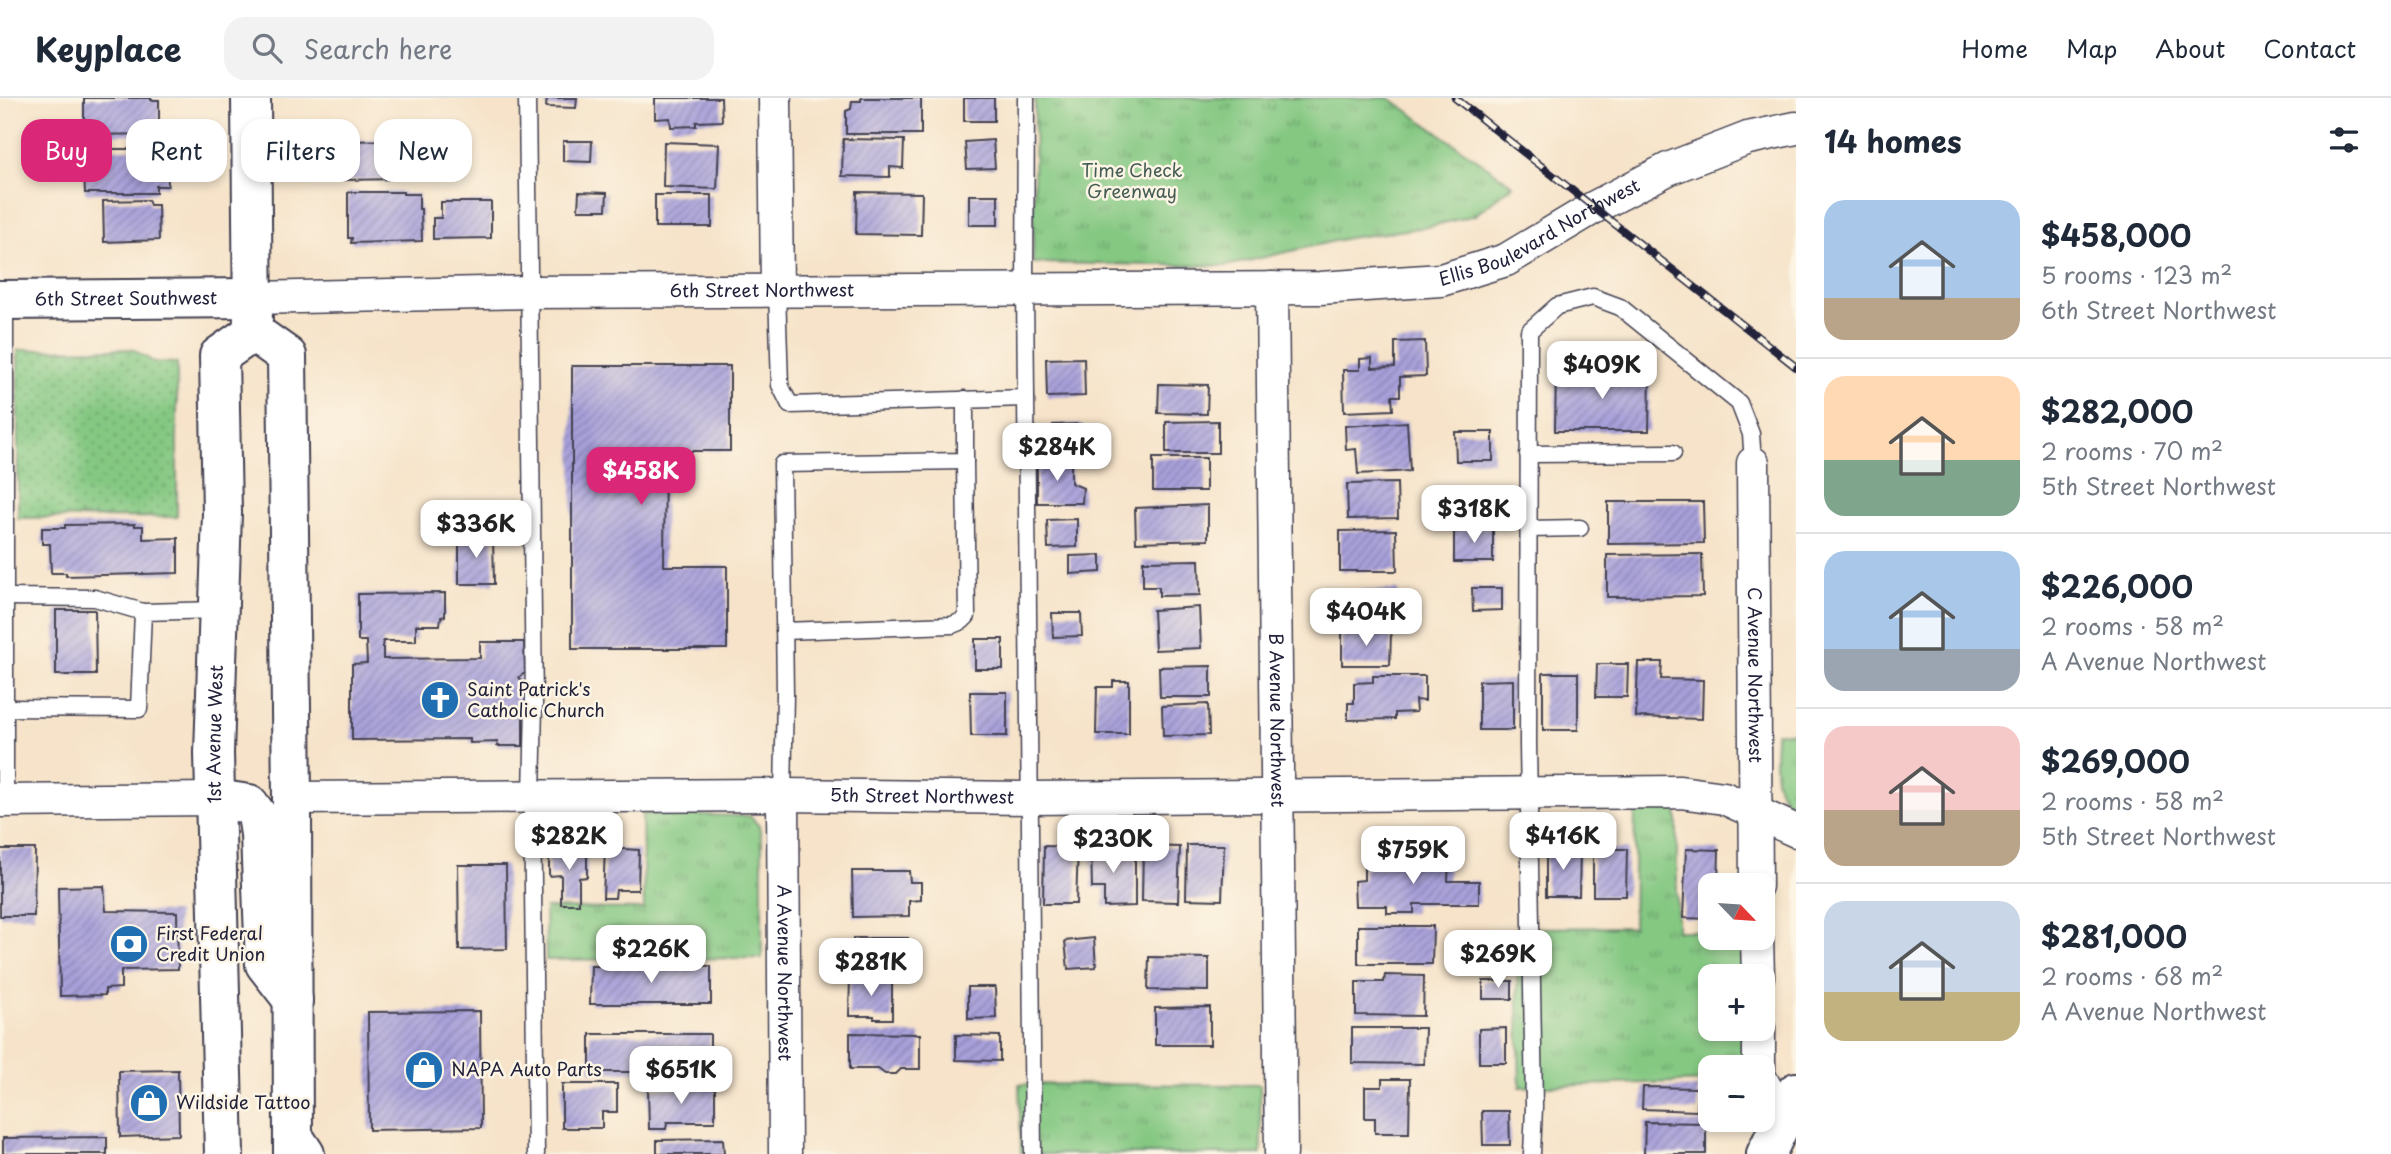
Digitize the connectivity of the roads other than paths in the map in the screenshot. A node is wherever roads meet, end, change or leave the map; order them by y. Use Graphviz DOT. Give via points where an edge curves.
graph roads {
  1 [pos="251,98"];
  2 [pos="527,98"];
  3 [pos="775,98"];
  4 [pos="1026,98"];
  5 [pos="1796,128"];
  6 [pos="1025,288"];
  7 [pos="1272,288"];
  8 [pos="777,291"];
  9 [pos="529,292"];
  10 [pos="2,300"];
  11 [pos="253,315"];
  12 [pos="1026,398"];
  13 [pos="965,399"];
  14 [pos="1673,453"];
  15 [pos="1528,454"];
  16 [pos="965,461"];
  17 [pos="1753,463"];
  18 [pos="1580,528"];
  19 [pos="1528,529"];
  20 [pos="3,533"];
  21 [pos="6,597"];
  22 [pos="219,610"];
  23 [pos="143,612"];
  24 [pos="784,631"];
  25 [pos="5,708"];
  26 [pos="1528,793"];
  27 [pos="1276,794"];
  28 [pos="783,795"];
  29 [pos="532,796"];
  30 [pos="292,798"];
  31 [pos="1030,798"];
  32 [pos="216,799"];
  33 [pos="3,801"];
  34 [pos="1755,812"];
  35 [pos="1796,831"];
  36 [pos="1756,873"];
  37 [pos="293,1000"];
  38 [pos="1791,1103"];
  39 [pos="297,1148"];
  40 [pos="224,1154"];
  41 [pos="536,1154"];
  42 [pos="785,1154"];
  43 [pos="1033,1154"];
  44 [pos="1281,1154"];
  45 [pos="1532,1154"];
  46 [pos="1766,1154"];
  1 -- 11 [label="main road"];
  2 -- 9 [label="lane"];
  3 -- 8 [label="street"];
  4 -- 6 [label="lane"];
  5 -- 7 [label="street, Ellis Boulevard Northwest" via="1748,138 1668,169 1506,260 1441,280"];
  6 -- 7 [label="street, 6th Street Northwest"];
  6 -- 8 [label="street, 6th Street Northwest"];
  6 -- 12 [label="lane"];
  7 -- 27 [label="street, B Avenue Northwest"];
  8 -- 9 [label="street, 6th Street Northwest"];
  8 -- 13 [label="lane" via="780,384 790,405"];
  9 -- 11 [label="street, 6th Street Northwest"];
  9 -- 29 [label="lane"];
  10 -- 11 [label="main road, 6th Street Southwest"];
  10 -- 20 [label="lane"];
  11 -- 22 [label="main road, 1st Avenue West" via="219,356"];
  11 -- 30 [label="main road" via="287,356"];
  12 -- 13 [label="lane"];
  12 -- 31 [label="lane"];
  13 -- 16 [label="lane"];
  14 -- 15 [label="lane"];
  15 -- 17 [label="lane" via="1529,331 1557,306 1592,297 1620,307 1740,403 1751,434"];
  15 -- 19 [label="lane"];
  16 -- 24 [label="lane" via="967,616 962,621"];
  16 -- 24 [label="lane" via="782,464"];
  17 -- 34 [label="street, C Avenue Northwest"];
  18 -- 19 [label="lane"];
  19 -- 26 [label="lane"];
  20 -- 21 [label="lane"];
  21 -- 23 [label="lane" via="95,598"];
  21 -- 25 [label="lane"];
  22 -- 23 [label="lane"];
  22 -- 32 [label="main road, 1st Avenue West"];
  23 -- 25 [label="lane" via="139,709"];
  24 -- 28 [label="lane"];
  25 -- 33 [label="lane"];
  26 -- 27 [label="street, 5th Street Northwest"];
  26 -- 34 [label="street, 5th Street Northwest" via="1680,792 1724,799"];
  26 -- 45 [label="lane"];
  27 -- 31 [label="street, 5th Street Northwest"];
  27 -- 44 [label="street, B Avenue Northwest"];
  28 -- 29 [label="street, 5th Street Northwest"];
  28 -- 31 [label="street, 5th Street Northwest"];
  28 -- 42 [label="street, A Avenue Northwest"];
  29 -- 30 [label="street, 5th Street Northwest"];
  29 -- 41 [label="lane"];
  30 -- 37 [label="main road"];
  31 -- 43 [label="lane"];
  32 -- 33 [label="street"];
  32 -- 37 [label="main road" via="249,804 257,815 265,964"];
  32 -- 40 [label="main road, 1st Avenue West"];
  34 -- 35 [label="street, 5th Street Northwest"];
  34 -- 36 [label="street, C Avenue Northwest"];
  37 -- 39 [label="main road"];
  38 -- 46 [label="main road"];
}
